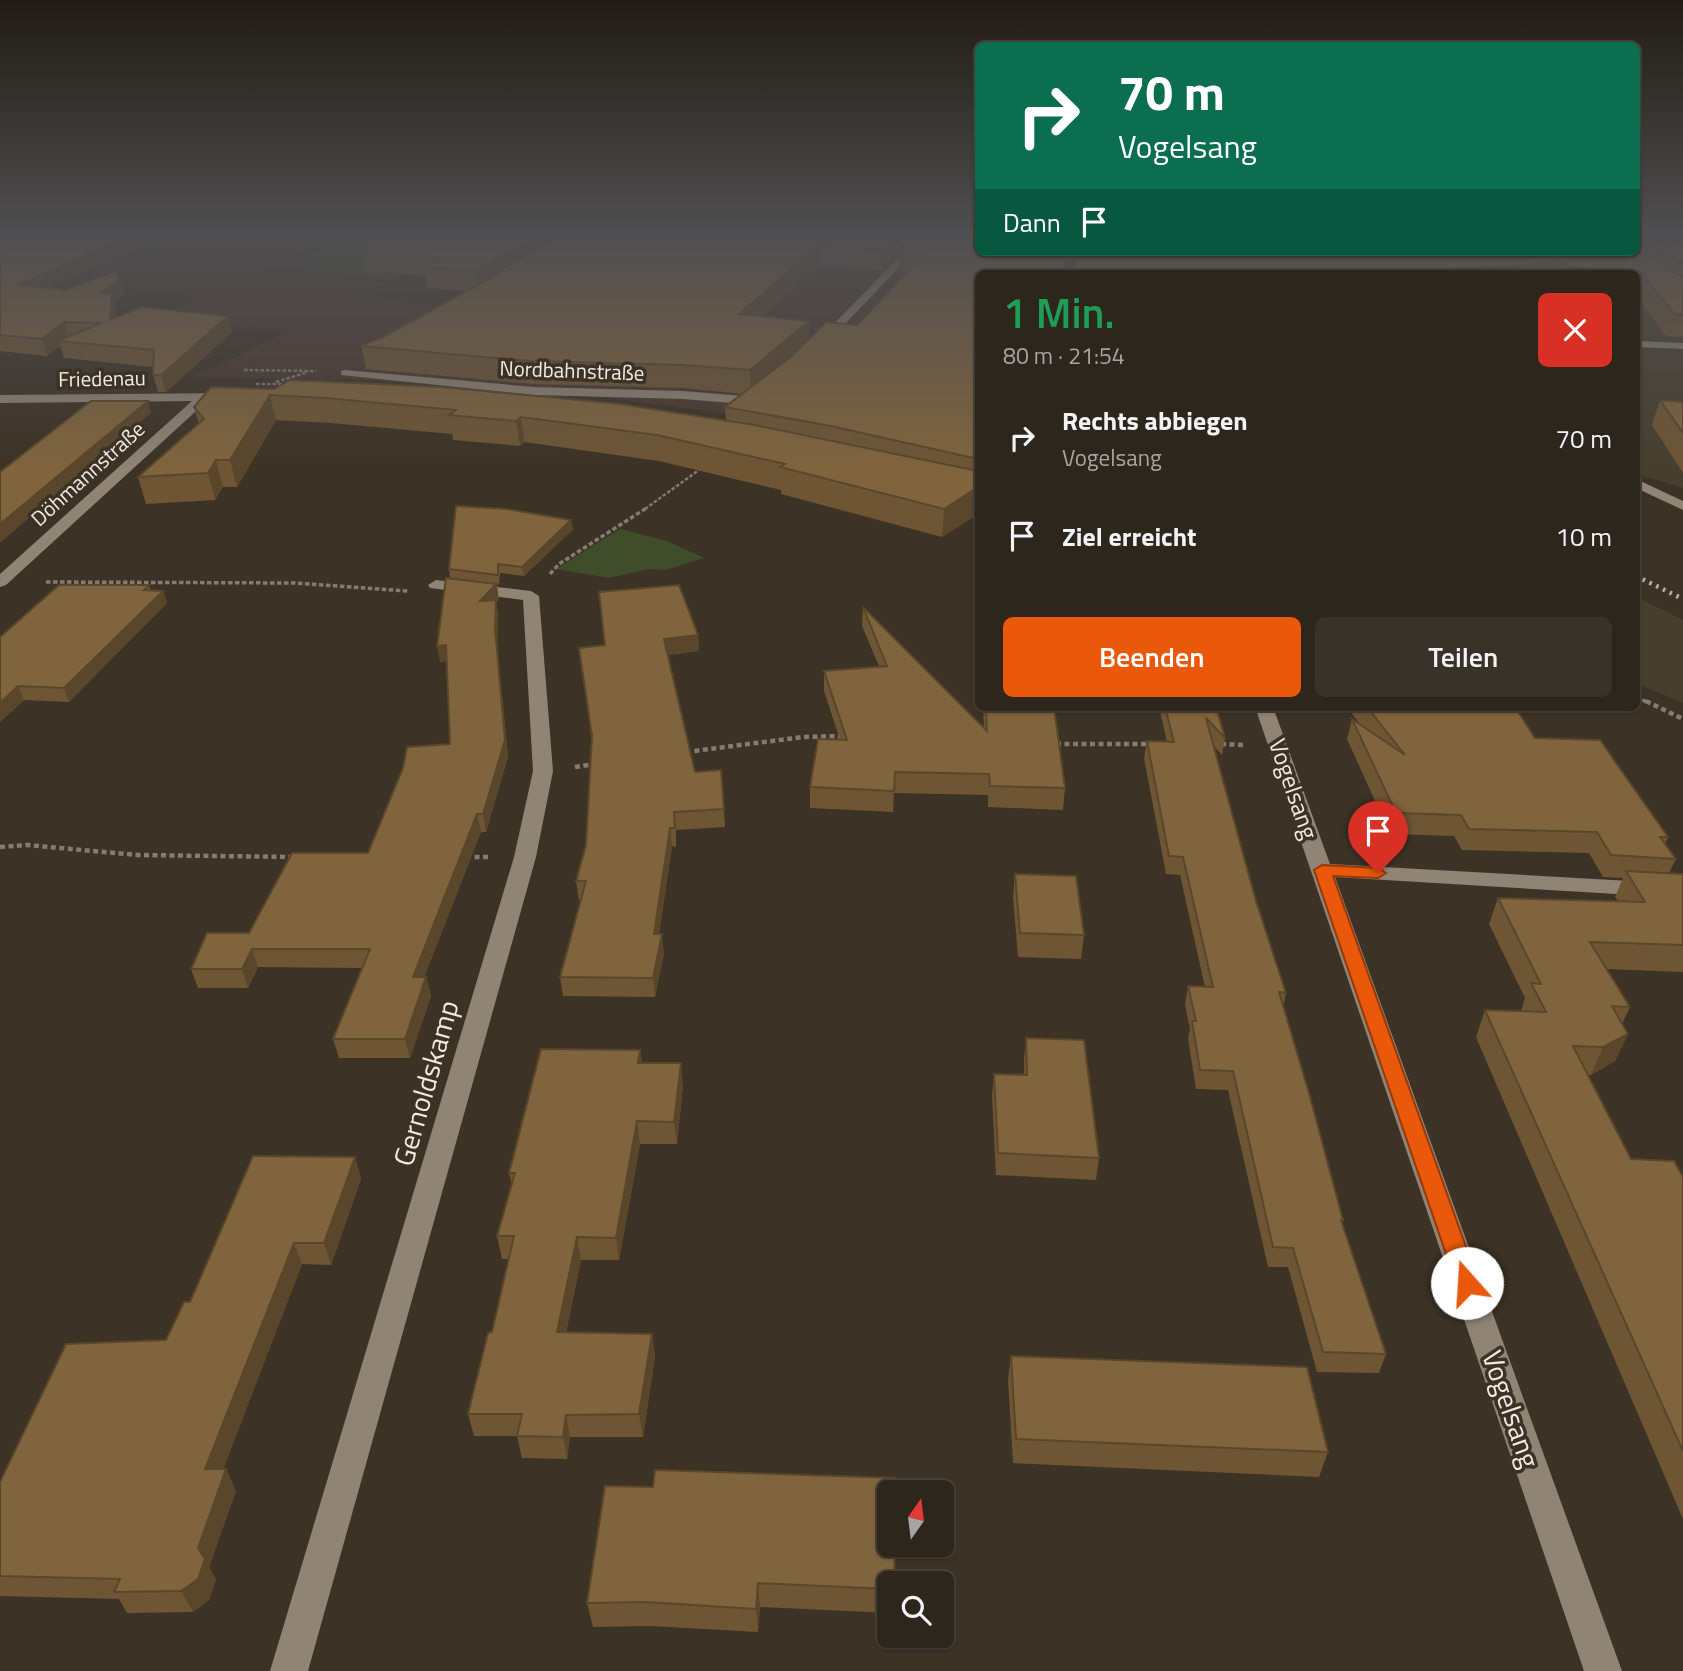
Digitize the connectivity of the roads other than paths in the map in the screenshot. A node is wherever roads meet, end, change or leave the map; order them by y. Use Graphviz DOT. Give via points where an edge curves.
graph roads {
  1 [pos="849,315"];
  2 [pos="1640,344"];
  3 [pos="1683,346"];
  4 [pos="814,351"];
  5 [pos="362,362"];
  6 [pos="204,397"];
  7 [pos="242,397"];
  8 [pos="0,399"];
  9 [pos="740,414"];
  10 [pos="1640,485"];
  11 [pos="1683,506"];
  12 [pos="0,582"];
  13 [pos="436,585"];
  14 [pos="1266,711"];
  15 [pos="1322,870"];
  16 [pos="1683,891"];
  17 [pos="289,1671"];
  18 [pos="1603,1671"];
  1 -- 4 [label="street"];
  2 -- 3 [label="street"];
  5 -- 9 [label="street, Nordbahnstraße" via="345,373 534,391 760,398"];
  6 -- 7 [label="street"];
  6 -- 8 [label="street, Friedenau"];
  6 -- 12 [label="street, Döhmannstraße"];
  10 -- 11 [label="street"];
  13 -- 17 [label="street, Gernoldskamp" via="531,596 543,771 525,856"];
  14 -- 15 [label="street, Vogelsang"];
  15 -- 16 [label="street, Vogelsang"];
  15 -- 18 [label="street, Vogelsang"];
}
